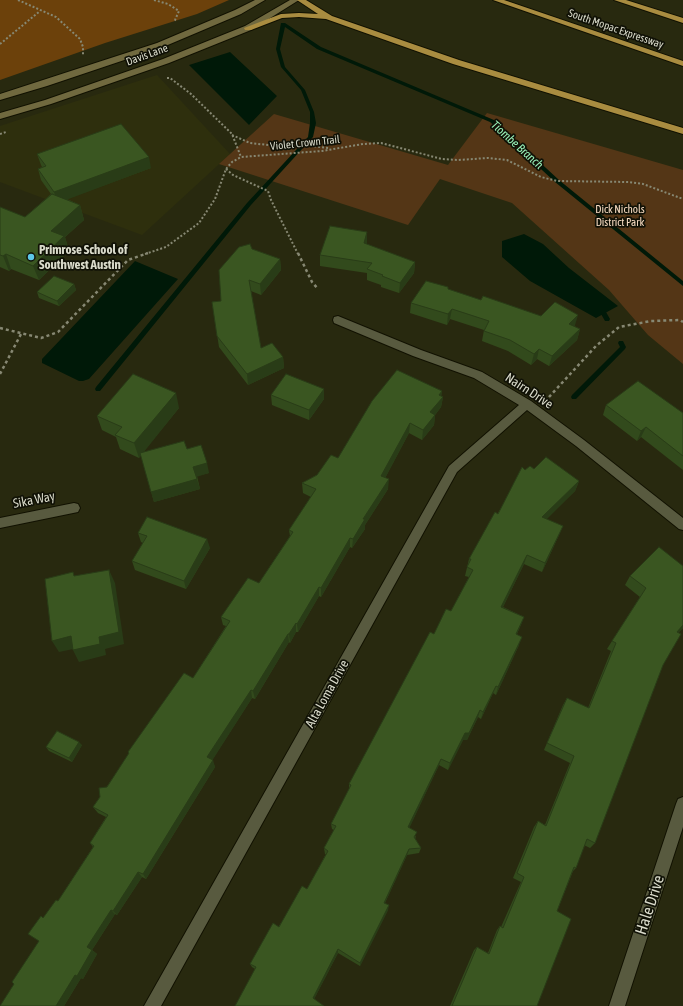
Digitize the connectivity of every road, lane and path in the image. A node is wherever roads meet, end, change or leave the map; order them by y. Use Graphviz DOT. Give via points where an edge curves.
graph roads {
  1 [pos="18,0"];
  2 [pos="154,0"];
  3 [pos="261,0"];
  4 [pos="295,0"];
  5 [pos="301,0"];
  6 [pos="497,0"];
  7 [pos="618,0"];
  8 [pos="40,11"];
  9 [pos="329,18"];
  10 [pos="683,22"];
  11 [pos="168,23"];
  12 [pos="248,28"];
  13 [pos="0,44"];
  14 [pos="83,62"];
  15 [pos="683,64"];
  16 [pos="164,79"];
  17 [pos="0,97"];
  18 [pos="0,116"];
  19 [pos="683,131"];
  20 [pos="232,134"];
  21 [pos="334,149"];
  22 [pos="241,157"];
  23 [pos="226,170"];
  24 [pos="683,199"];
  25 [pos="318,290"];
  26 [pos="338,320"];
  27 [pos="683,322"];
  28 [pos="0,328"];
  29 [pos="21,334"];
  30 [pos="0,374"];
  31 [pos="549,397"];
  32 [pos="527,404"];
  33 [pos="74,508"];
  34 [pos="0,523"];
  35 [pos="683,525"];
  36 [pos="683,804"];
  37 [pos="152,1006"];
  38 [pos="617,1006"];
  1 -- 8 [label="path"];
  2 -- 11 [label="path" via="179,11 175,20"];
  3 -- 17 [label="main road, Davis Lane" via="160,45"];
  4 -- 12 [label="main road, Davis Lane"];
  5 -- 9 [label="highway"];
  6 -- 15 [label="highway, South Mopac Expressway"];
  7 -- 10 [label="highway"];
  8 -- 13 [label="path"];
  8 -- 14 [label="path" via="56,17 80,39 84,47"];
  9 -- 12 [label="highway" via="281,16"];
  9 -- 19 [label="highway" via="456,62"];
  12 -- 18 [label="main road, Davis Lane" via="166,61"];
  16 -- 20 [label="path" via="170,78 191,94"];
  20 -- 21 [label="path" via="250,142"];
  20 -- 22 [label="path"];
  21 -- 22 [label="path, Violet Crown Trail"];
  21 -- 24 [label="path, Violet Crown Trail" via="381,143 442,159 507,160 551,180 643,184"];
  22 -- 23 [label="path" via="232,162"];
  23 -- 25 [label="path" via="268,191"];
  23 -- 29 [label="path" via="215,199 199,223 166,247 128,260 58,332 41,338"];
  26 -- 32 [label="street, Nairn Drive" via="478,375"];
  27 -- 31 [label="path" via="651,321 619,327 596,346"];
  28 -- 29 [label="path"];
  29 -- 30 [label="path"];
  32 -- 35 [label="street, Nairn Drive"];
  32 -- 37 [label="street, Alta Loma Drive" via="453,469"];
  33 -- 34 [label="street, Sika Way"];
  36 -- 38 [label="street, Hale Drive"];
}
